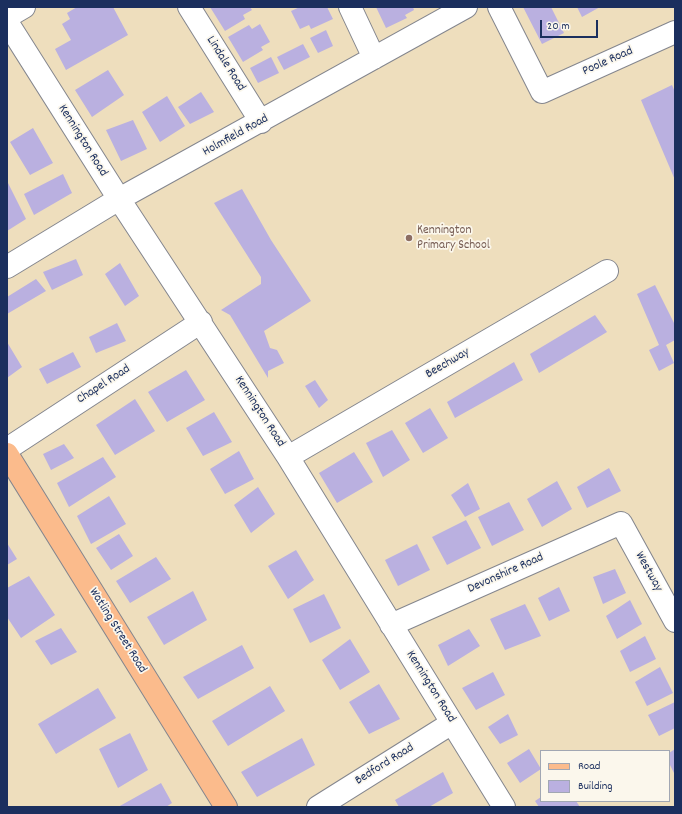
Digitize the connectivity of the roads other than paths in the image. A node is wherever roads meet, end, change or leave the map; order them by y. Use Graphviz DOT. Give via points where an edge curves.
graph roads {
  1 [pos="24,7"];
  2 [pos="189,7"];
  3 [pos="350,7"];
  4 [pos="466,7"];
  5 [pos="499,7"];
  6 [pos="7,17"];
  7 [pos="7,22"];
  8 [pos="675,32"];
  9 [pos="374,58"];
  10 [pos="261,122"];
  11 [pos="119,199"];
  12 [pos="7,267"];
  13 [pos="607,271"];
  14 [pos="201,322"];
  15 [pos="7,449"];
  16 [pos="7,454"];
  17 [pos="288,457"];
  18 [pos="621,523"];
  19 [pos="675,621"];
  20 [pos="391,625"];
  21 [pos="452,723"];
  22 [pos="226,807"];
  23 [pos="318,807"];
  24 [pos="504,807"];
  1 -- 6 [label="street"];
  2 -- 10 [label="street, Lindale Road"];
  3 -- 9 [label="street"];
  4 -- 9 [label="street, Holmfield Road"];
  5 -- 8 [label="street, Poole Road" via="542,92"];
  7 -- 11 [label="street, Kennington Road"];
  9 -- 10 [label="street, Holmfield Road"];
  10 -- 11 [label="street, Holmfield Road"];
  11 -- 12 [label="street, Holmfield Road"];
  11 -- 14 [label="street, Kennington Road"];
  13 -- 17 [label="street, Beechway"];
  14 -- 15 [label="street, Chapel Road"];
  14 -- 17 [label="street, Kennington Road"];
  16 -- 22 [label="main road, Watling Street Road"];
  17 -- 20 [label="street, Kennington Road"];
  18 -- 19 [label="street, Westway"];
  18 -- 20 [label="street, Devonshire Road"];
  20 -- 21 [label="street, Kennington Road"];
  21 -- 23 [label="street, Bedford Road"];
  21 -- 24 [label="street, Kennington Road"];
}
